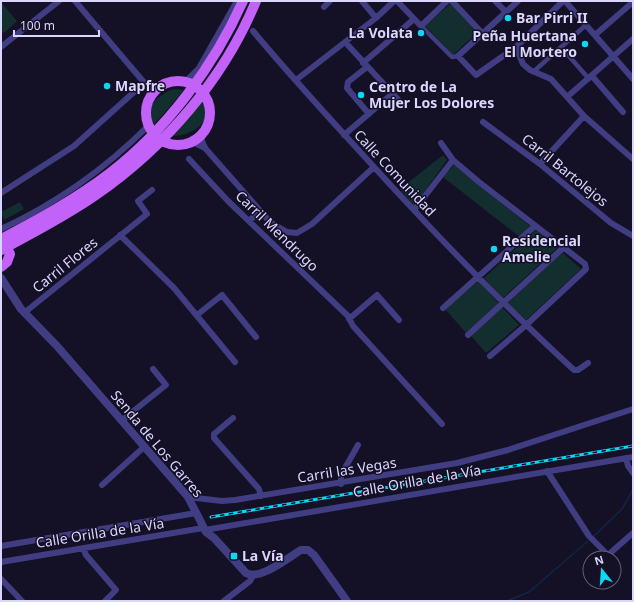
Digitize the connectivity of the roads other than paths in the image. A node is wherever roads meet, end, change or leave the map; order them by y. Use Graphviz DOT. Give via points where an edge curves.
graph roads {
  1 [pos="58,1"];
  2 [pos="75,1"];
  3 [pos="237,1"];
  4 [pos="243,1"];
  5 [pos="256,1"];
  6 [pos="330,1"];
  7 [pos="362,1"];
  8 [pos="394,1"];
  9 [pos="397,1"];
  10 [pos="447,1"];
  11 [pos="452,1"];
  12 [pos="495,1"];
  13 [pos="518,1"];
  14 [pos="564,1"];
  15 [pos="633,2"];
  16 [pos="324,7"];
  17 [pos="506,12"];
  18 [pos="376,18"];
  19 [pos="414,19"];
  20 [pos="586,25"];
  21 [pos="421,26"];
  22 [pos="253,31"];
  23 [pos="482,34"];
  24 [pos="595,36"];
  25 [pos="633,39"];
  26 [pos="345,42"];
  27 [pos="1,46"];
  28 [pos="516,47"];
  29 [pos="561,47"];
  30 [pos="458,56"];
  31 [pos="614,57"];
  32 [pos="365,65"];
  33 [pos="533,72"];
  34 [pos="590,77"];
  35 [pos="633,79"];
  36 [pos="296,80"];
  37 [pos="144,83"];
  38 [pos="189,84"];
  39 [pos="153,93"];
  40 [pos="202,93"];
  41 [pos="392,94"];
  42 [pos="567,97"];
  43 [pos="404,106"];
  44 [pos="623,112"];
  45 [pos="369,114"];
  46 [pos="584,116"];
  47 [pos="483,122"];
  48 [pos="150,130"];
  49 [pos="344,135"];
  50 [pos="196,139"];
  51 [pos="160,141"];
  52 [pos="441,143"];
  53 [pos="206,148"];
  54 [pos="189,159"];
  55 [pos="633,159"];
  56 [pos="453,160"];
  57 [pos="540,164"];
  58 [pos="374,167"];
  59 [pos="152,190"];
  60 [pos="1,193"];
  61 [pos="414,210"];
  62 [pos="260,211"];
  63 [pos="249,221"];
  64 [pos="535,226"];
  65 [pos="1,229"];
  66 [pos="120,235"];
  67 [pos="633,236"];
  68 [pos="2,244"];
  69 [pos="563,248"];
  70 [pos="3,266"];
  71 [pos="1,278"];
  72 [pos="479,278"];
  73 [pos="7,286"];
  74 [pos="503,303"];
  75 [pos="443,308"];
  76 [pos="24,313"];
  77 [pos="197,315"];
  78 [pos="349,318"];
  79 [pos="399,320"];
  80 [pos="525,326"];
  81 [pos="468,335"];
  82 [pos="256,337"];
  83 [pos="490,356"];
  84 [pos="235,362"];
  85 [pos="588,363"];
  86 [pos="153,369"];
  87 [pos="633,409"];
  88 [pos="233,418"];
  89 [pos="121,421"];
  90 [pos="442,424"];
  91 [pos="358,445"];
  92 [pos="144,447"];
  93 [pos="630,458"];
  94 [pos="547,471"];
  95 [pos="633,473"];
  96 [pos="341,484"];
  97 [pos="102,485"];
  98 [pos="261,496"];
  99 [pos="188,497"];
  100 [pos="196,513"];
  101 [pos="204,529"];
  102 [pos="633,533"];
  103 [pos="1,546"];
  104 [pos="82,548"];
  105 [pos="1,562"];
  106 [pos="253,576"];
  107 [pos="1,579"];
  108 [pos="22,601"];
  109 [pos="104,601"];
  110 [pos="224,601"];
  111 [pos="347,601"];
  1 -- 27 [label="street"];
  2 -- 37 [label="street"];
  3 -- 38 [label="street"];
  4 -- 38 [label="main road" via="220,45"];
  5 -- 40 [label="main road" via="228,56"];
  6 -- 16 [label="street"];
  7 -- 18 [label="street"];
  8 -- 18 [label="street"];
  9 -- 19 [label="street"];
  10 -- 21 [label="street"];
  11 -- 23 [label="street"];
  12 -- 17 [label="street"];
  13 -- 17 [label="street"];
  14 -- 20 [label="street"];
  14 -- 28 [label="street"];
  15 -- 24 [label="street"];
  17 -- 23 [label="street"];
  18 -- 26 [label="street"];
  19 -- 21 [label="street"];
  19 -- 32 [label="street"];
  20 -- 24 [label="street"];
  20 -- 29 [label="street"];
  21 -- 30 [label="street" via="452,57"];
  22 -- 36 [label="street, Calle Comunidad"];
  23 -- 30 [label="street"];
  24 -- 31 [label="street"];
  25 -- 31 [label="street"];
  26 -- 32 [label="street"];
  26 -- 36 [label="street"];
  28 -- 30 [label="street" via="476,76"];
  28 -- 33 [label="street" via="523,64"];
  29 -- 33 [label="street"];
  29 -- 34 [label="street"];
  31 -- 34 [label="street"];
  31 -- 35 [label="street"];
  32 -- 41 [label="street"];
  32 -- 45 [label="street" via="348,82 346,88"];
  33 -- 42 [label="street" via="551,79"];
  34 -- 42 [label="street"];
  34 -- 44 [label="street"];
  36 -- 49 [label="street, Calle Comunidad"];
  37 -- 39 [label="street"];
  37 -- 60 [label="street" via="74,146"];
  38 -- 39 [label="main road" via="168,83"];
  38 -- 40 [label="main road"];
  38 -- 48 [label="main road"];
  39 -- 48 [label="main road" via="145,113"];
  40 -- 50 [label="main road" via="210,112 206,129"];
  40 -- 51 [label="main road"];
  41 -- 43 [label="street"];
  41 -- 45 [label="street"];
  42 -- 46 [label="street"];
  45 -- 49 [label="street"];
  46 -- 55 [label="street"];
  46 -- 57 [label="street"];
  47 -- 57 [label="street, Carril Bartolejos"];
  48 -- 51 [label="main road"];
  48 -- 65 [label="street" via="87,178 32,213"];
  48 -- 68 [label="main road" via="124,161 81,194"];
  49 -- 58 [label="street, Calle Comunidad"];
  50 -- 51 [label="main road" via="183,145"];
  50 -- 53 [label="street"];
  50 -- 53 [label="street"];
  51 -- 68 [label="main road" via="132,167 90,199 63,216"];
  52 -- 56 [label="street"];
  53 -- 62 [label="street"];
  54 -- 63 [label="street, Carril Mendrugo"];
  56 -- 61 [label="street"];
  56 -- 64 [label="street"];
  57 -- 67 [label="street, Carril Bartolejos" via="610,223"];
  58 -- 61 [label="street, Calle Comunidad"];
  58 -- 62 [label="street" via="312,224 297,233 280,229"];
  59 -- 66 [label="street, Carril Flores" via="138,201 147,214"];
  61 -- 72 [label="street, Calle Comunidad"];
  62 -- 63 [label="street"];
  63 -- 78 [label="street, Carril Mendrugo"];
  64 -- 69 [label="street"];
  64 -- 72 [label="street"];
  66 -- 76 [label="street, Carril Flores"];
  66 -- 77 [label="street" via="174,288"];
  68 -- 70 [label="main road" via="10,254"];
  69 -- 74 [label="street"];
  69 -- 80 [label="street" via="585,264 586,269"];
  70 -- 73 [label="street"];
  71 -- 73 [label="street, Senda de Los Garres"];
  72 -- 74 [label="street, Calle Comunidad"];
  72 -- 75 [label="street"];
  73 -- 76 [label="street, Senda de Los Garres"];
  74 -- 80 [label="street, Calle Comunidad"];
  74 -- 81 [label="street"];
  76 -- 89 [label="street, Senda de Los Garres"];
  77 -- 82 [label="street" via="222,295"];
  77 -- 84 [label="street"];
  78 -- 79 [label="street" via="378,295"];
  78 -- 90 [label="street, Carril Mendrugo" via="353,326"];
  80 -- 83 [label="street"];
  80 -- 85 [label="street, Calle Comunidad" via="574,370"];
  86 -- 89 [label="street" via="166,385"];
  87 -- 96 [label="street, Carril las Vegas" via="508,450 434,468"];
  88 -- 98 [label="street" via="214,434 214,438 259,489"];
  89 -- 92 [label="street, Senda de Los Garres"];
  91 -- 96 [label="street" via="341,476"];
  92 -- 97 [label="street"];
  92 -- 99 [label="street, Senda de Los Garres"];
  93 -- 94 [label="street, Calle Orilla de la Vía"];
  93 -- 95 [label="street"];
  94 -- 101 [label="street, Calle Orilla de la Vía"];
  94 -- 102 [label="street" via="589,536 608,555"];
  96 -- 98 [label="street, Carril las Vegas"];
  98 -- 99 [label="street, Carril las Vegas" via="222,501"];
  99 -- 100 [label="street, Senda de Los Garres"];
  100 -- 101 [label="street, Senda de Los Garres"];
  100 -- 103 [label="street, Calle Orilla de la Vía"];
  101 -- 104 [label="street, Calle Orilla de la Vía"];
  101 -- 106 [label="street, Senda de Los Garres" via="246,573"];
  104 -- 105 [label="street, Calle Orilla de la Vía"];
  104 -- 109 [label="street" via="116,590"];
  106 -- 110 [label="street"];
  106 -- 111 [label="street" via="265,572 301,550 308,550"];
  107 -- 108 [label="street"];
}
